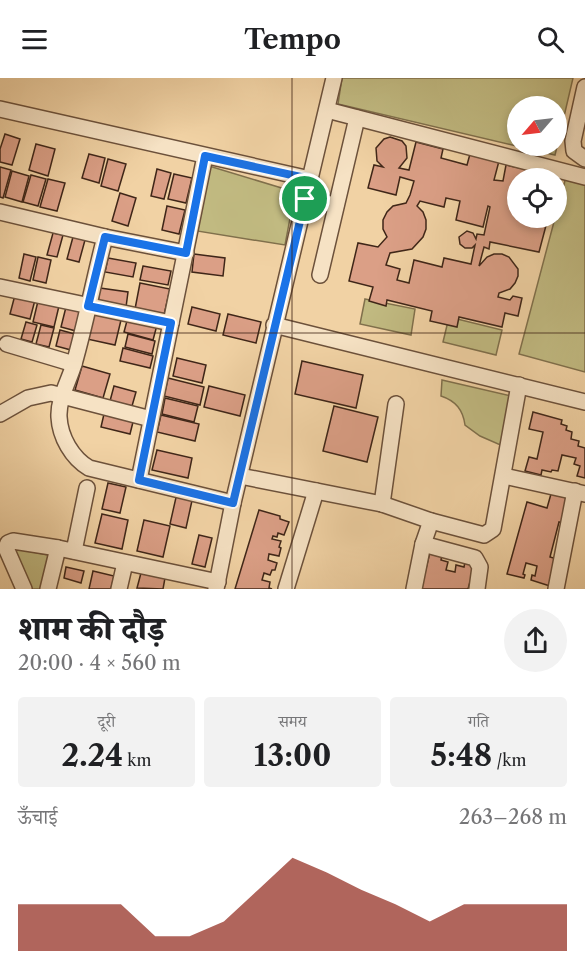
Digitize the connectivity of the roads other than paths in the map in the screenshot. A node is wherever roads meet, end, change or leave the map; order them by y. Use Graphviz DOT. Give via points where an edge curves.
graph roads {
  1 [pos="334,78"];
  2 [pos="585,87"];
  3 [pos="0,109"];
  4 [pos="327,110"];
  5 [pos="357,118"];
  6 [pos="205,156"];
  7 [pos="585,159"];
  8 [pos="585,177"];
  9 [pos="310,179"];
  10 [pos="305,199"];
  11 [pos="336,205"];
  12 [pos="0,212"];
  13 [pos="105,237"];
  14 [pos="186,253"];
  15 [pos="320,275"];
  16 [pos="0,286"];
  17 [pos="88,306"];
  18 [pos="171,323"];
  19 [pos="274,326"];
  20 [pos="7,344"];
  21 [pos="74,364"];
  22 [pos="519,386"];
  23 [pos="63,396"];
  24 [pos="585,402"];
  25 [pos="396,404"];
  26 [pos="0,414"];
  27 [pos="151,419"];
  28 [pos="240,476"];
  29 [pos="504,476"];
  30 [pos="139,480"];
  31 [pos="87,489"];
  32 [pos="316,491"];
  33 [pos="580,493"];
  34 [pos="233,503"];
  35 [pos="382,504"];
  36 [pos="430,521"];
  37 [pos="423,544"];
  38 [pos="58,548"];
  39 [pos="74,551"];
  40 [pos="125,562"];
  41 [pos="217,585"];
  42 [pos="24,589"];
  43 [pos="48,589"];
  44 [pos="119,589"];
  45 [pos="286,589"];
  46 [pos="414,589"];
  47 [pos="477,589"];
  48 [pos="556,589"];
  1 -- 4 [label="street"];
  2 -- 7 [label="street" via="573,141 574,151"];
  3 -- 6 [label="street"];
  4 -- 5 [label="street"];
  4 -- 9 [label="street"];
  5 -- 8 [label="street"];
  5 -- 11 [label="street"];
  6 -- 9 [label="street"];
  6 -- 14 [label="street"];
  9 -- 10 [label="street"];
  10 -- 11 [label="street"];
  10 -- 19 [label="street"];
  11 -- 15 [label="street"];
  12 -- 13 [label="street"];
  13 -- 14 [label="street"];
  13 -- 17 [label="street"];
  14 -- 18 [label="street"];
  16 -- 17 [label="street"];
  17 -- 18 [label="street"];
  17 -- 21 [label="street"];
  18 -- 27 [label="street"];
  19 -- 22 [label="street"];
  19 -- 28 [label="street"];
  20 -- 21 [label="street"];
  21 -- 23 [label="street"];
  22 -- 24 [label="street"];
  22 -- 29 [label="street"];
  23 -- 26 [label="street" via="40,394"];
  23 -- 27 [label="street"];
  23 -- 30 [label="street" via="59,417 68,446 78,461 89,468"];
  25 -- 35 [label="street"];
  27 -- 30 [label="street"];
  28 -- 32 [label="street"];
  28 -- 34 [label="street"];
  29 -- 33 [label="street"];
  29 -- 36 [label="street" via="490,533 484,535"];
  30 -- 34 [label="street"];
  31 -- 39 [label="street"];
  32 -- 35 [label="street"];
  32 -- 45 [label="street"];
  33 -- 48 [label="street"];
  34 -- 41 [label="street"];
  35 -- 36 [label="street"];
  36 -- 37 [label="street"];
  37 -- 46 [label="street"];
  37 -- 47 [label="street" via="475,558 480,567"];
  38 -- 39 [label="street"];
  38 -- 42 [label="street" via="18,540 8,543 9,557"];
  38 -- 43 [label="street"];
  39 -- 40 [label="street"];
  40 -- 41 [label="street"];
  40 -- 44 [label="street"];
}
